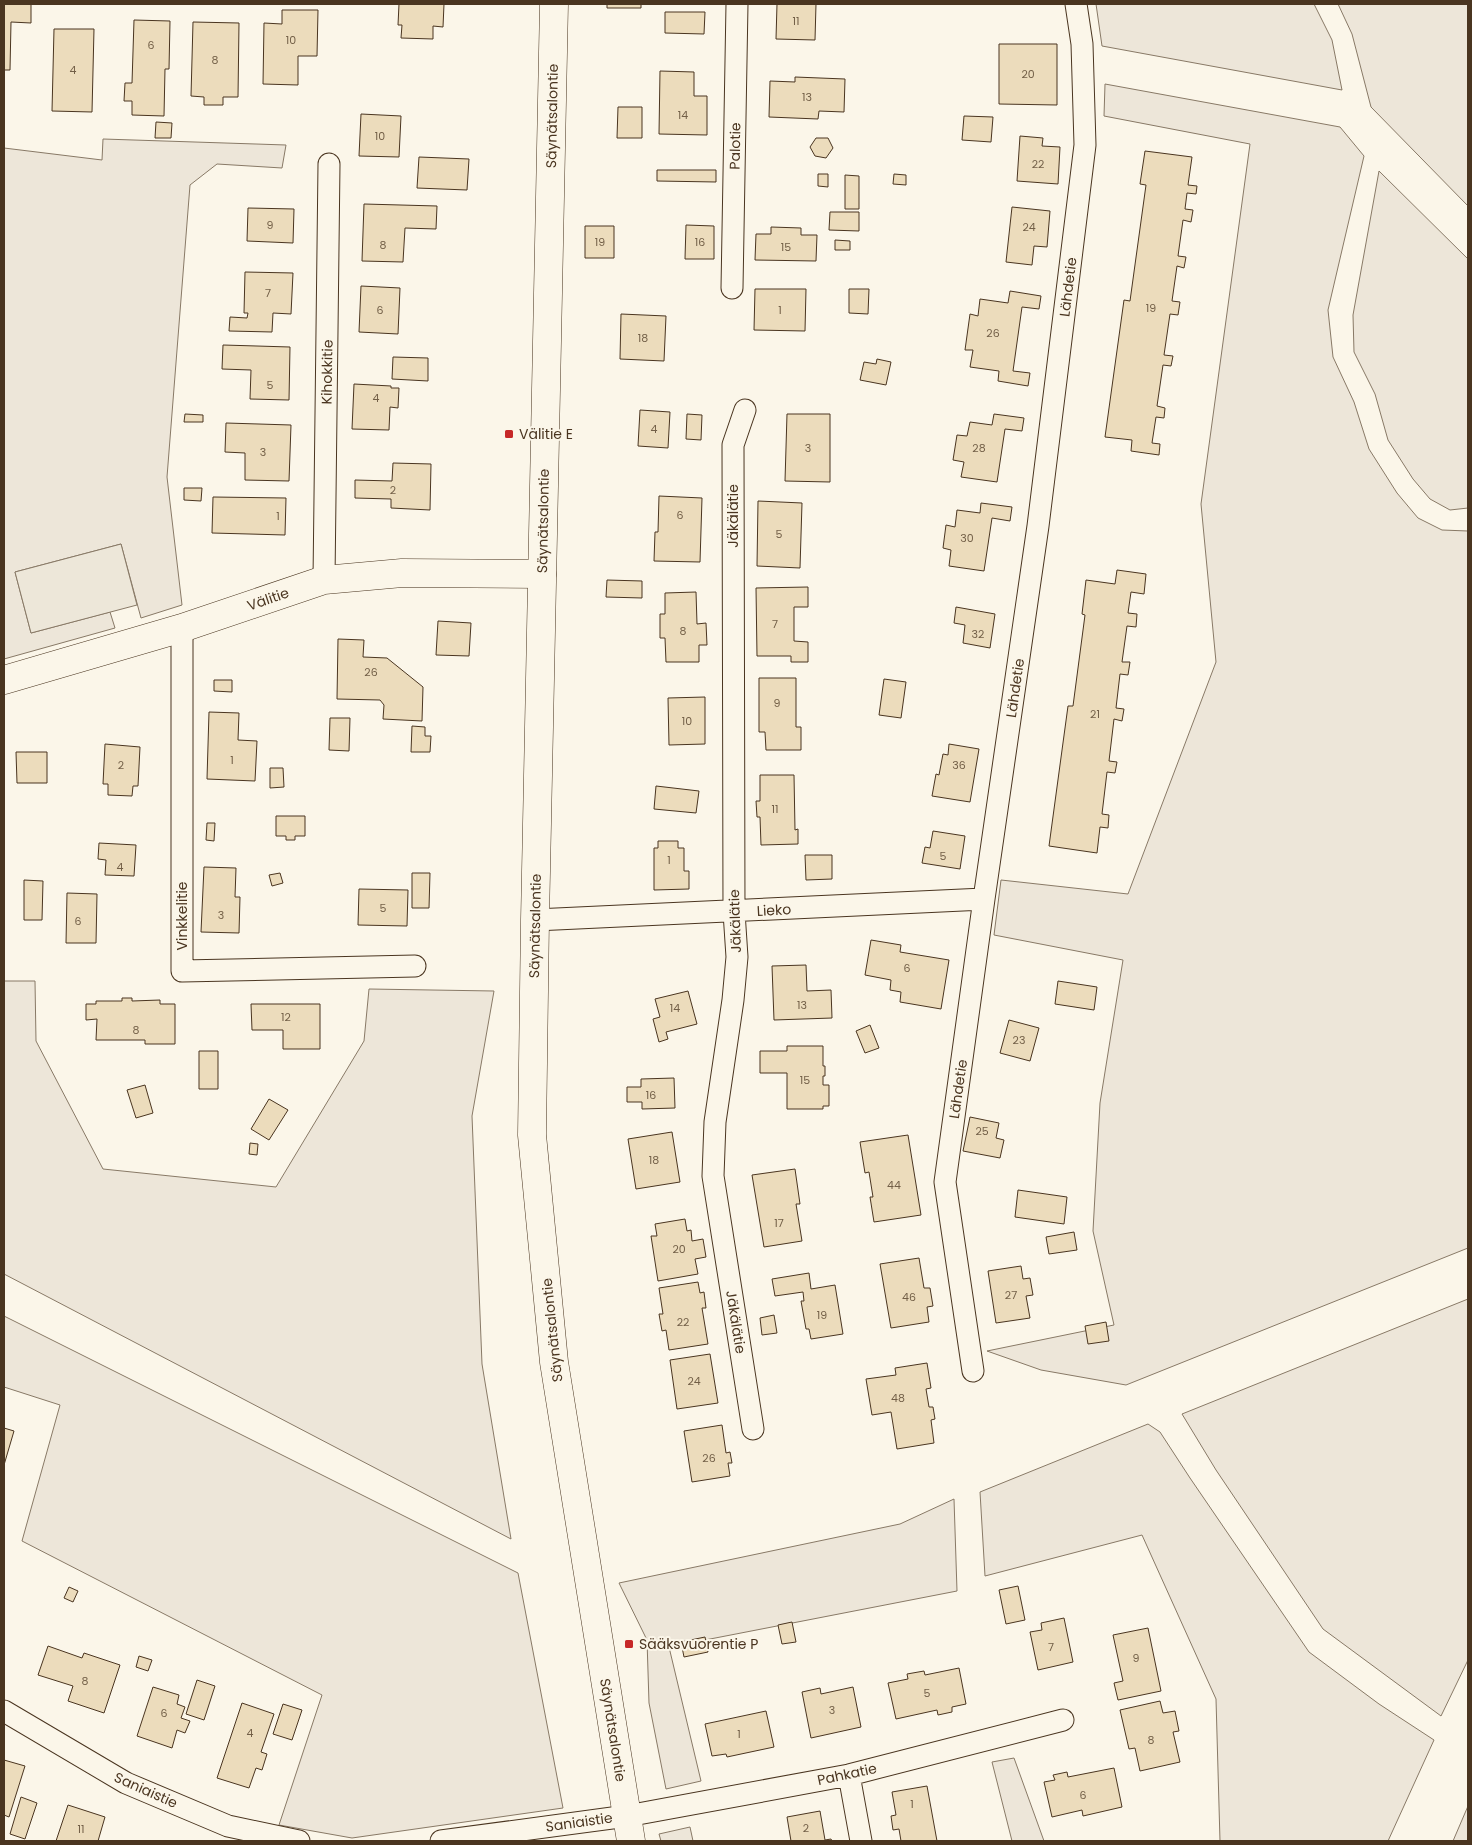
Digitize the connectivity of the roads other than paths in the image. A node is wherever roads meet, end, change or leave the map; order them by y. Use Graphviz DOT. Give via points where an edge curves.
graph roads {
  1 [pos="554,4"];
  2 [pos="737,4"];
  3 [pos="1076,4"];
  4 [pos="329,164"];
  5 [pos="732,288"];
  6 [pos="745,410"];
  7 [pos="542,574"];
  8 [pos="324,580"];
  9 [pos="182,628"];
  10 [pos="4,680"];
  11 [pos="984,899"];
  12 [pos="734,912"];
  13 [pos="535,920"];
  14 [pos="415,966"];
  15 [pos="974,1371"];
  16 [pos="753,1429"];
  17 [pos="4,1711"];
  18 [pos="1063,1720"];
  19 [pos="849,1775"];
  20 [pos="629,1828"];
  21 [pos="298,1841"];
  22 [pos="441,1841"];
  23 [pos="861,1841"];
  1 -- 7 [label="main road, Säynätsalontie"];
  2 -- 5 [label="street, Palotie"];
  3 -- 11 [label="street, Lähdetie" via="1082,44 1085,145 1038,526"];
  4 -- 8 [label="street, Kihokkitie"];
  6 -- 12 [label="street, Jäkälätie" via="733,445"];
  7 -- 8 [label="main road, Välitie" via="402,573"];
  7 -- 13 [label="main road, Säynätsalontie"];
  8 -- 9 [label="main road, Välitie"];
  9 -- 10 [label="main road, Välitie"];
  9 -- 14 [label="street, Vinkkelitie" via="182,971"];
  11 -- 12 [label="street, Lieko"];
  11 -- 15 [label="street, Lähdetie" via="945,1182"];
  12 -- 13 [label="street, Lieko"];
  12 -- 16 [label="street, Jäkälätie" via="737,957 715,1122 713,1176"];
  13 -- 20 [label="main road, Säynätsalontie" via="532,1135 554,1362"];
  17 -- 21 [label="street, Saniaistie" via="126,1783 228,1826"];
  18 -- 19 [label="street, Pahkatie"];
  19 -- 20 [label="street, Pahkatie"];
  19 -- 23 [label="street"];
  20 -- 22 [label="street, Saniaistie"];
}
